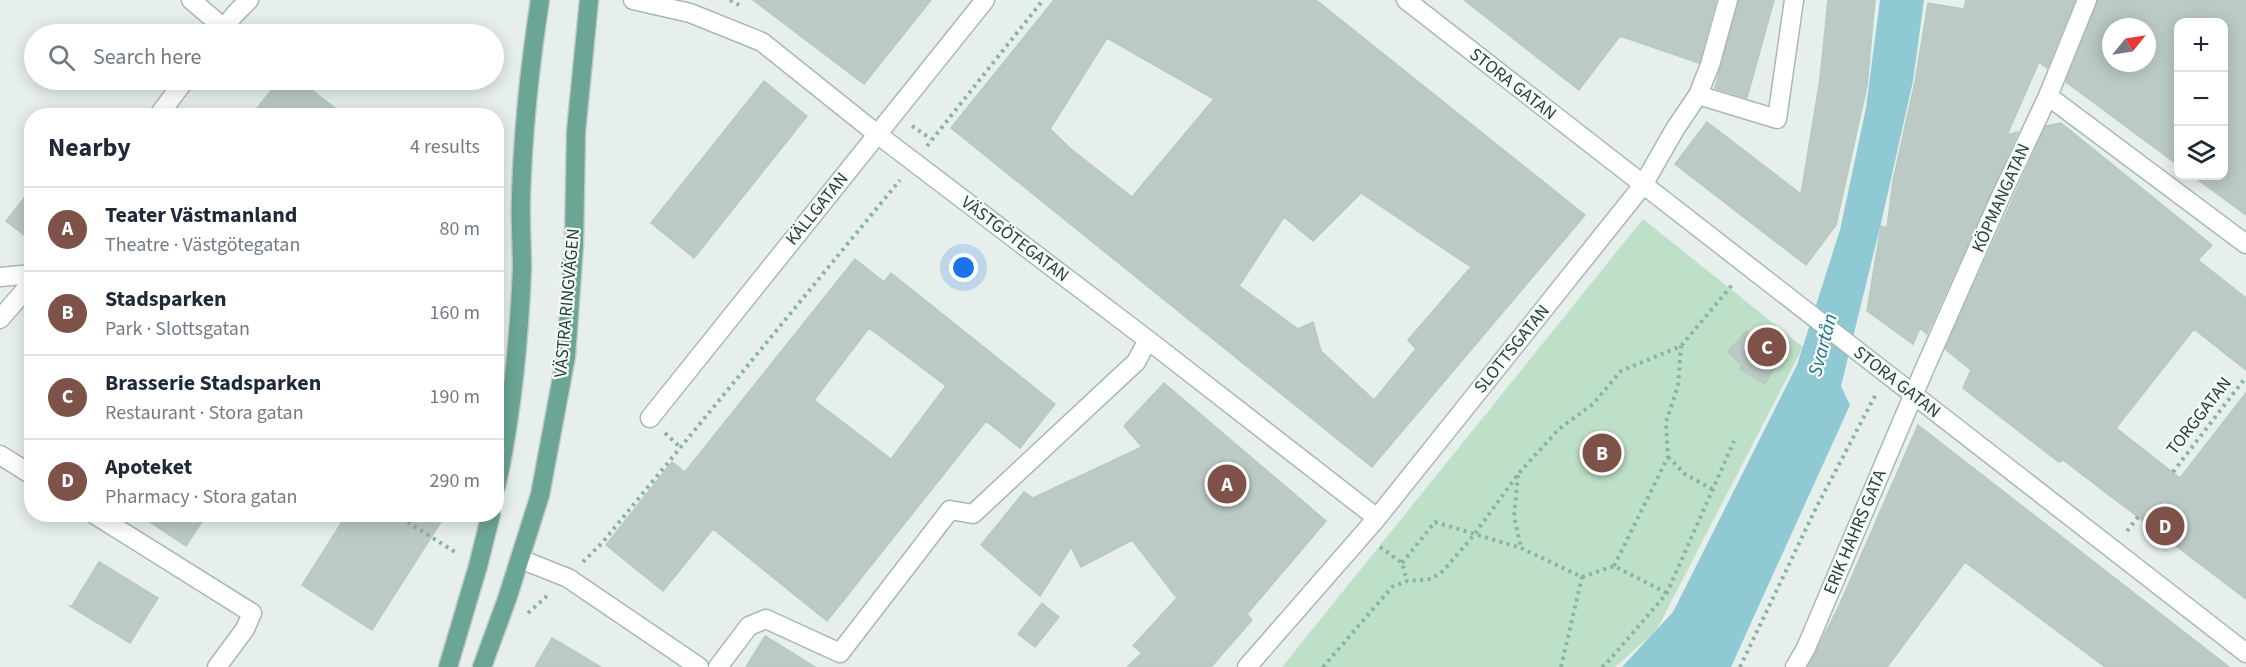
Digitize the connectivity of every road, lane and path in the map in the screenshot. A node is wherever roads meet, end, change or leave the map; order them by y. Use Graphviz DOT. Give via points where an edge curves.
graph roads {
  1 [pos="191,0"];
  2 [pos="249,0"];
  3 [pos="540,0"];
  4 [pos="589,0"];
  5 [pos="633,0"];
  6 [pos="985,0"];
  7 [pos="1043,0"];
  8 [pos="1406,0"];
  9 [pos="1728,0"];
  10 [pos="1794,0"];
  11 [pos="2087,0"];
  12 [pos="215,24"];
  13 [pos="228,24"];
  14 [pos="178,90"];
  15 [pos="1698,95"];
  16 [pos="2048,96"];
  17 [pos="164,108"];
  18 [pos="877,134"];
  19 [pos="916,163"];
  20 [pos="1643,185"];
  21 [pos="2246,244"];
  22 [pos="1748,266"];
  23 [pos="24,275"];
  24 [pos="0,277"];
  25 [pos="24,291"];
  26 [pos="0,319"];
  27 [pos="1148,340"];
  28 [pos="1681,346"];
  29 [pos="1880,370"];
  30 [pos="2246,377"];
  31 [pos="1913,396"];
  32 [pos="650,418"];
  33 [pos="1734,441"];
  34 [pos="504,442"];
  35 [pos="0,455"];
  36 [pos="1668,458"];
  37 [pos="24,470"];
  38 [pos="2173,472"];
  39 [pos="1518,474"];
  40 [pos="1713,489"];
  41 [pos="2138,517"];
  42 [pos="1377,518"];
  43 [pos="107,522"];
  44 [pos="489,522"];
  45 [pos="2127,531"];
  46 [pos="1362,534"];
  47 [pos="1474,535"];
  48 [pos="1521,548"];
  49 [pos="520,559"];
  50 [pos="1402,563"];
  51 [pos="1614,566"];
  52 [pos="1581,576"];
  53 [pos="568,578"];
  54 [pos="1407,581"];
  55 [pos="1667,593"];
  56 [pos="525,620"];
  57 [pos="2246,653"];
  58 [pos="217,667"];
  59 [pos="448,667"];
  60 [pos="482,667"];
  61 [pos="699,667"];
  62 [pos="718,667"];
  63 [pos="1247,667"];
  64 [pos="1323,667"];
  65 [pos="1561,667"];
  66 [pos="1602,667"];
  67 [pos="1740,667"];
  68 [pos="1795,667"];
  1 -- 12 [label="street"];
  2 -- 13 [label="street"];
  3 -- 34 [label="main road" via="521,196 518,324"];
  4 -- 49 [label="main road, VÄSTRA RINGVÄGEN" via="576,132 566,356 540,495"];
  5 -- 18 [label="street, VÄSTGÖTEGATAN" via="690,13 762,42"];
  6 -- 18 [label="street, KÄLLGATAN"];
  7 -- 19 [label="path"];
  8 -- 20 [label="street, STORA GATAN"];
  9 -- 15 [label="street, SLOTTSGATAN"];
  10 -- 15 [label="street" via="1777,119"];
  11 -- 16 [label="street, KÖPMANGATAN"];
  14 -- 17 [label="street"];
  15 -- 20 [label="street, SLOTTSGATAN"];
  16 -- 21 [label="street"];
  16 -- 31 [label="street, KÖPMANGATAN"];
  18 -- 19 [label="street, VÄSTGÖTEGATAN"];
  18 -- 32 [label="street, KÄLLGATAN"];
  19 -- 27 [label="street, VÄSTGÖTEGATAN"];
  19 -- 53 [label="path" via="602,543"];
  20 -- 22 [label="street, STORA GATAN"];
  20 -- 42 [label="street, SLOTTSGATAN"];
  22 -- 28 [label="path"];
  22 -- 29 [label="street, STORA GATAN"];
  23 -- 24 [label="street"];
  25 -- 26 [label="street"];
  27 -- 42 [label="street, VÄSTGÖTEGATAN"];
  27 -- 62 [label="street" via="1136,363 973,514 950,510 840,653 766,619 749,626"];
  28 -- 36 [label="path" via="1678,386 1666,422"];
  28 -- 39 [label="path" via="1621,371 1593,404 1559,429"];
  29 -- 31 [label="street, STORA GATAN"];
  29 -- 67 [label="path"];
  30 -- 38 [label="path, TORGGATAN"];
  31 -- 57 [label="street, STORA GATAN"];
  31 -- 68 [label="street, ERIK HAHRS GATA"];
  33 -- 40 [label="path"];
  35 -- 37 [label="street"];
  36 -- 40 [label="path" via="1685,474"];
  36 -- 51 [label="path"];
  39 -- 47 [label="path"];
  39 -- 48 [label="path" via="1514,516"];
  40 -- 55 [label="path"];
  41 -- 45 [label="path"];
  42 -- 46 [label="street, SLOTTSGATAN"];
  43 -- 58 [label="street" via="252,613"];
  44 -- 59 [label="main road"];
  46 -- 50 [label="path"];
  46 -- 63 [label="street, SLOTTSGATAN"];
  47 -- 48 [label="path"];
  47 -- 50 [label="path" via="1435,522"];
  47 -- 54 [label="path" via="1443,571 1431,579"];
  48 -- 52 [label="path"];
  49 -- 53 [label="street"];
  49 -- 60 [label="main road, VÄSTRA RINGVÄGEN"];
  50 -- 54 [label="path"];
  51 -- 52 [label="path"];
  51 -- 55 [label="path"];
  52 -- 65 [label="path"];
  53 -- 56 [label="path"];
  53 -- 61 [label="street"];
  54 -- 64 [label="path" via="1392,587"];
  55 -- 66 [label="path"];
}
